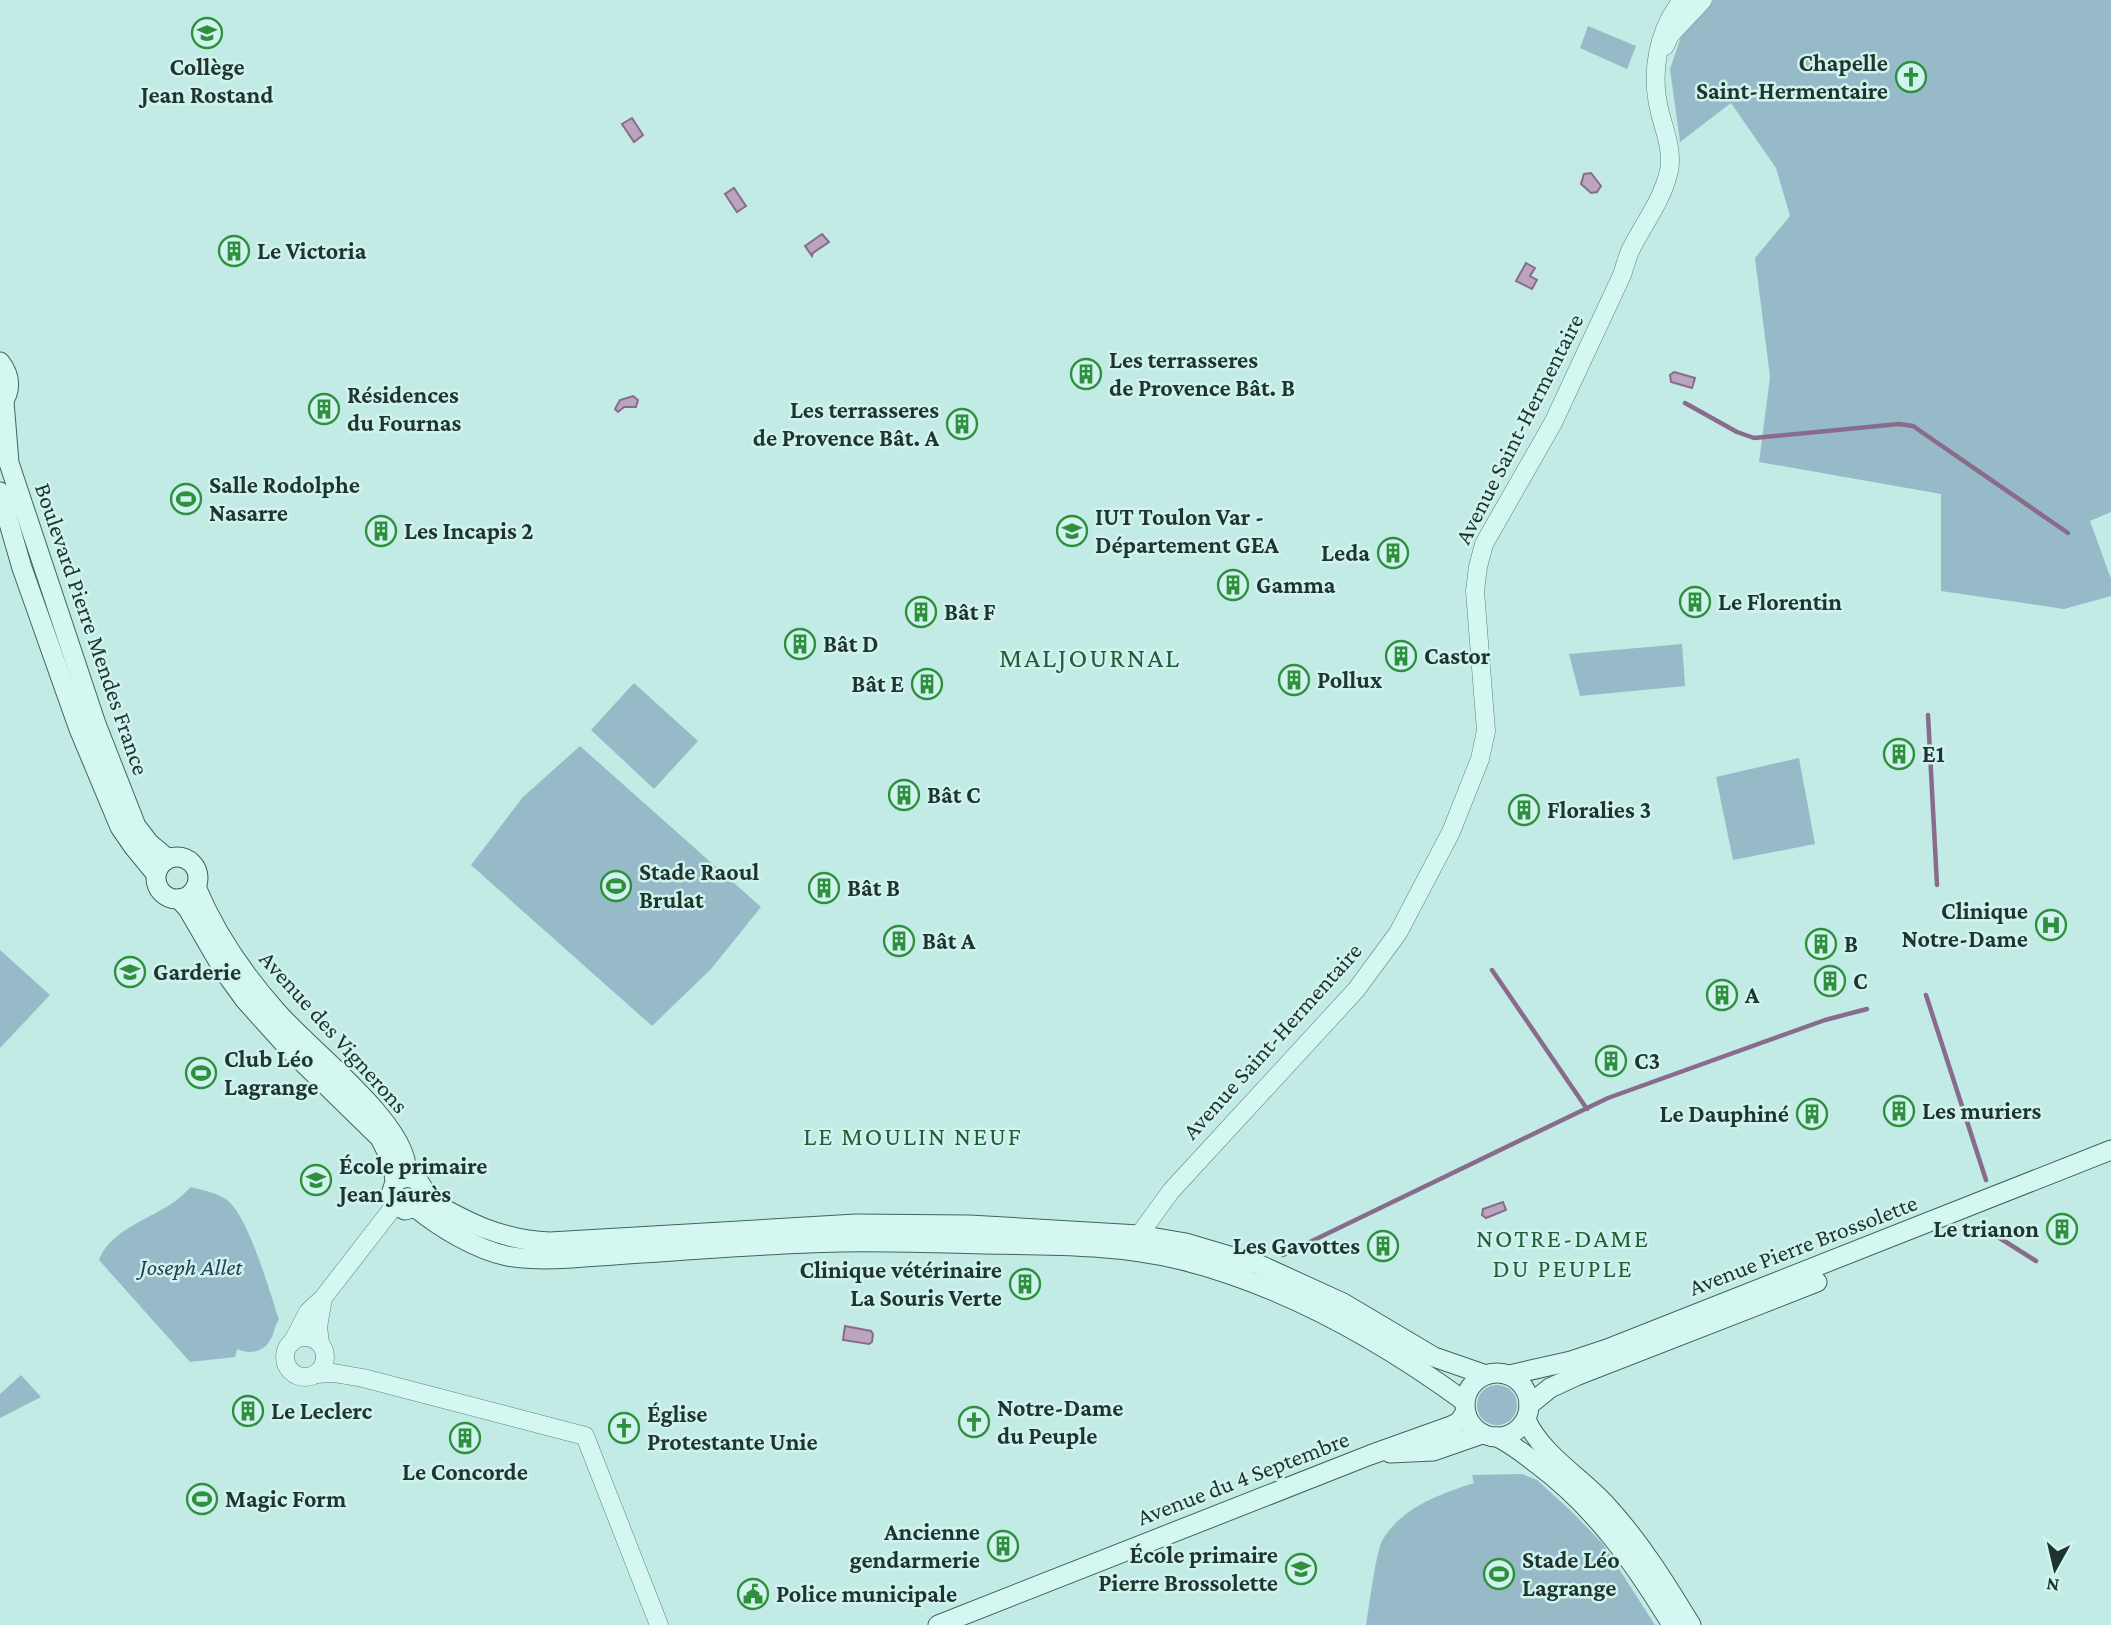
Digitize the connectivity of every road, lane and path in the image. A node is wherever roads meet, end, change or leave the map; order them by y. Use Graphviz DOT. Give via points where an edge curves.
graph roads {
  1 [pos="1682,0"];
  2 [pos="1703,0"];
  3 [pos="1656,65"];
  4 [pos="0,362"];
  5 [pos="2,403"];
  6 [pos="0,492"];
  7 [pos="162,866"];
  8 [pos="196,887"];
  9 [pos="179,899"];
  10 [pos="2111,1150"];
  11 [pos="2111,1163"];
  12 [pos="401,1180"];
  13 [pos="420,1203"];
  14 [pos="396,1205"];
  15 [pos="1139,1235"];
  16 [pos="1117,1248"];
  17 [pos="323,1298"];
  18 [pos="293,1341"];
  19 [pos="323,1350"];
  20 [pos="315,1374"];
  21 [pos="349,1374"];
  22 [pos="1486,1375"];
  23 [pos="1509,1375"];
  24 [pos="1465,1407"];
  25 [pos="1528,1412"];
  26 [pos="1489,1436"];
  27 [pos="1371,1454"];
  28 [pos="659,1625"];
  29 [pos="938,1625"];
  30 [pos="1672,1625"];
  31 [pos="1691,1625"];
  1 -- 3 [label="street, Avenue Saint-Hermentaire" via="1667,20"];
  2 -- 3 [label="street" via="1670,35"];
  3 -- 15 [label="street, Avenue Saint-Hermentaire" via="1660,110 1669,142 1670,168 1662,194 1630,251 1553,424 1484,544 1475,591 1486,731 1457,819 1398,933 1356,990 1167,1195"];
  4 -- 5 [label="main road, Boulevard Pierre Mendes France" via="9,377"];
  5 -- 7 [label="main road, Boulevard Pierre Mendes France" via="9,463 96,724 136,826"];
  6 -- 7 [label="main road, Boulevard Pierre Mendes France" via="79,729 121,827 132,846"];
  7 -- 8 [label="main road" via="181,858 193,864"];
  7 -- 9 [label="main road" via="156,884 167,897"];
  8 -- 9 [label="main road"];
  8 -- 12 [label="main road, Avenue des Vignerons" via="234,958 277,1012 390,1127 405,1159"];
  9 -- 12 [label="main road, Avenue des Vignerons" via="245,1000 380,1138"];
  10 -- 23 [label="main road, Avenue Pierre Brossolette" via="1607,1349"];
  11 -- 25 [label="main road, Avenue Pierre Brossolette" via="1576,1376 1550,1388"];
  12 -- 13 [label="main road, Avenue des Vignerons" via="421,1183"];
  12 -- 14 [label="main road, Avenue des Vignerons" via="391,1194"];
  13 -- 14 [label="main road" via="405,1210"];
  13 -- 15 [label="main road" via="522,1241 856,1224"];
  13 -- 16 [label="main road" via="431,1220 480,1246 528,1258 838,1242"];
  14 -- 17 [label="street"];
  15 -- 16 [label="main road, Avenue Saint-Hermentaire"];
  15 -- 22 [label="main road" via="1186,1243 1260,1265 1343,1303 1434,1357"];
  16 -- 24 [label="main road" via="1182,1260 1285,1295 1360,1334"];
  17 -- 18 [label="street" via="308,1312"];
  17 -- 19 [label="street" via="318,1327"];
  18 -- 19 [label="street" via="307,1337"];
  18 -- 20 [label="street" via="285,1356 289,1368 299,1376"];
  19 -- 20 [label="street" via="322,1368"];
  19 -- 21 [label="street"];
  20 -- 21 [label="street"];
  21 -- 28 [label="street" via="585,1436"];
  22 -- 23 [label="main road"];
  22 -- 24 [label="main road" via="1471,1385"];
  23 -- 25 [label="main road" via="1523,1387"];
  24 -- 26 [label="main road" via="1474,1429"];
  24 -- 27 [label="main road, Avenue du 4 Septembre" via="1459,1422"];
  25 -- 26 [label="main road" via="1513,1434"];
  25 -- 31 [label="main road" via="1538,1440 1608,1507 1656,1568"];
  26 -- 27 [label="main road" via="1433,1451"];
  26 -- 30 [label="main road" via="1521,1452 1595,1516 1638,1570"];
  27 -- 29 [label="main road, Avenue du 4 Septembre"];
}
